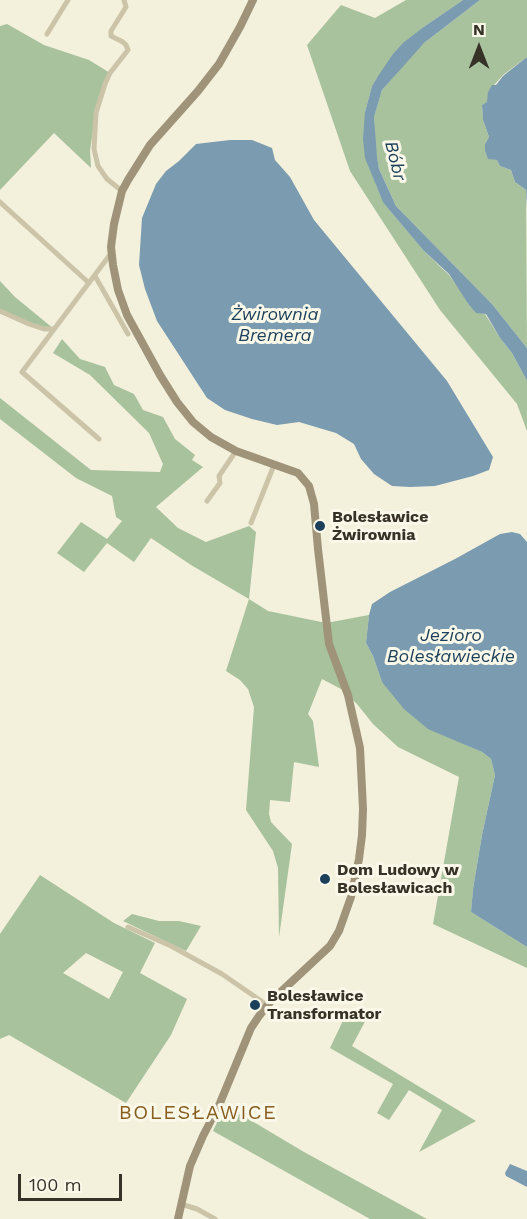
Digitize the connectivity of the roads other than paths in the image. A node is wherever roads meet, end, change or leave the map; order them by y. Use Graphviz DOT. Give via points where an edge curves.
graph roads {
  1 [pos="68,0"];
  2 [pos="124,0"];
  3 [pos="253,0"];
  4 [pos="47,34"];
  5 [pos="122,191"];
  6 [pos="0,202"];
  7 [pos="112,252"];
  8 [pos="95,276"];
  9 [pos="89,283"];
  10 [pos="0,311"];
  11 [pos="54,329"];
  12 [pos="128,334"];
  13 [pos="99,439"];
  14 [pos="236,451"];
  15 [pos="274,465"];
  16 [pos="207,501"];
  17 [pos="251,523"];
  18 [pos="128,927"];
  19 [pos="267,1005"];
  20 [pos="182,1204"];
  21 [pos="178,1219"];
  22 [pos="215,1219"];
  1 -- 4 [label="street"];
  2 -- 5 [label="street" via="126,7 111,36 128,50 105,84 96,112 94,149 98,166"];
  3 -- 5 [label="street" via="219,64 150,146"];
  5 -- 7 [label="street"];
  6 -- 9 [label="street"];
  7 -- 8 [label="street"];
  7 -- 14 [label="street" via="115,279 127,315 162,378 193,422"];
  8 -- 9 [label="street"];
  8 -- 12 [label="street"];
  9 -- 11 [label="street"];
  10 -- 11 [label="street" via="29,324"];
  11 -- 13 [label="street" via="22,372"];
  14 -- 15 [label="street"];
  14 -- 16 [label="street"];
  15 -- 17 [label="street"];
  15 -- 19 [label="street" via="298,473 312,495 329,644 348,694 360,748 363,822 357,873 339,931 330,946"];
  18 -- 19 [label="street" via="222,974"];
  19 -- 20 [label="street" via="252,1028 200,1143"];
  20 -- 21 [label="street"];
  20 -- 22 [label="street"];
}
